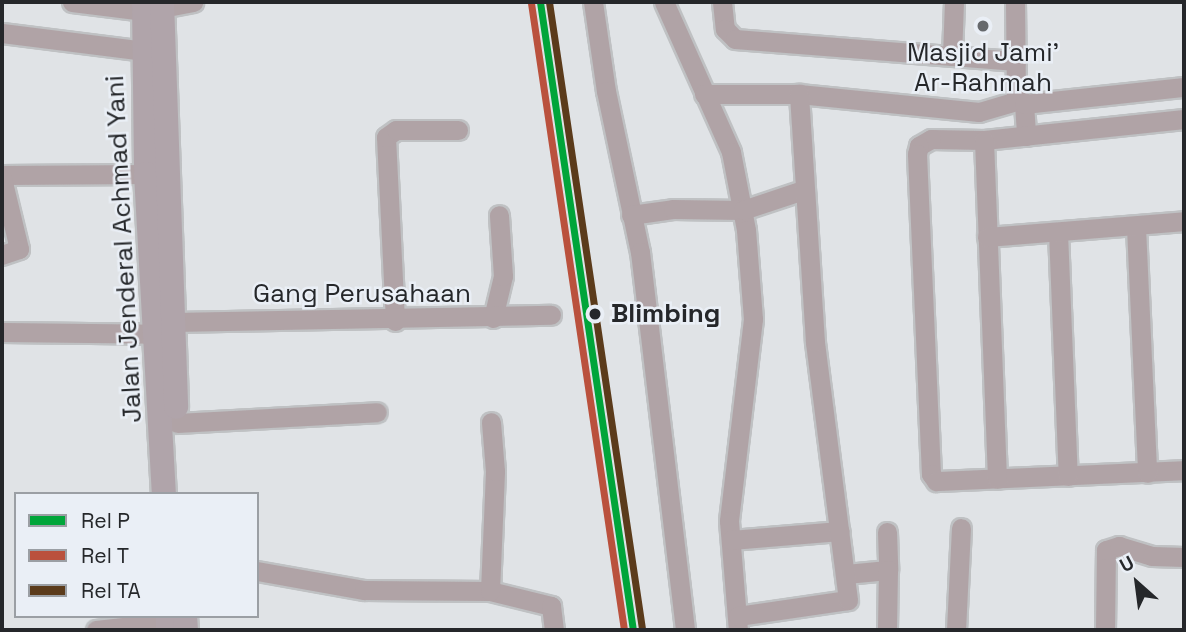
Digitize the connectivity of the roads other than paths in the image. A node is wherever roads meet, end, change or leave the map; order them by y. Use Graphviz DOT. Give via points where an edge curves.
graph roads {
  1 [pos="72,2"];
  2 [pos="193,2"];
  3 [pos="593,2"];
  4 [pos="664,2"];
  5 [pos="722,2"];
  6 [pos="954,2"];
  7 [pos="1015,2"];
  8 [pos="153,6"];
  9 [pos="2,33"];
  10 [pos="145,51"];
  11 [pos="951,56"];
  12 [pos="1016,61"];
  13 [pos="1184,87"];
  14 [pos="704,94"];
  15 [pos="799,94"];
  16 [pos="1022,102"];
  17 [pos="1184,119"];
  18 [pos="458,130"];
  19 [pos="1026,136"];
  20 [pos="154,138"];
  21 [pos="984,140"];
  22 [pos="146,174"];
  23 [pos="2,177"];
  24 [pos="803,190"];
  25 [pos="743,210"];
  26 [pos="499,215"];
  27 [pos="631,215"];
  28 [pos="1184,221"];
  29 [pos="1136,227"];
  30 [pos="1058,232"];
  31 [pos="987,237"];
  32 [pos="2,255"];
  33 [pos="551,315"];
  34 [pos="493,318"];
  35 [pos="395,321"];
  36 [pos="164,328"];
  37 [pos="2,332"];
  38 [pos="377,412"];
  39 [pos="491,422"];
  40 [pos="177,423"];
  41 [pos="1184,470"];
  42 [pos="1147,473"];
  43 [pos="1068,476"];
  44 [pos="996,479"];
  45 [pos="164,492"];
  46 [pos="180,492"];
  47 [pos="961,528"];
  48 [pos="840,531"];
  49 [pos="887,532"];
  50 [pos="731,540"];
  51 [pos="1184,557"];
  52 [pos="888,569"];
  53 [pos="259,571"];
  54 [pos="846,574"];
  55 [pos="490,592"];
  56 [pos="555,621"];
  57 [pos="175,623"];
  58 [pos="738,623"];
  59 [pos="96,630"];
  60 [pos="685,630"];
  61 [pos="887,630"];
  62 [pos="956,630"];
  63 [pos="1105,630"];
  1 -- 8 [label="street"];
  2 -- 8 [label="street"];
  3 -- 27 [label="street"];
  4 -- 14 [label="street"];
  5 -- 11 [label="street" via="725,29 735,39"];
  6 -- 11 [label="street"];
  7 -- 12 [label="street"];
  8 -- 10 [label="main road, Jalan Jenderal Achmad Yani"];
  8 -- 20 [label="main road, Jalan Jenderal Achmad Yani"];
  9 -- 10 [label="street"];
  10 -- 20 [label="main road, Jalan Jenderal Achmad Yani"];
  11 -- 12 [label="street"];
  12 -- 16 [label="street"];
  13 -- 16 [label="street"];
  14 -- 15 [label="street"];
  14 -- 25 [label="street" via="731,152"];
  15 -- 16 [label="street" via="979,113"];
  15 -- 24 [label="street"];
  16 -- 19 [label="street"];
  17 -- 19 [label="street"];
  18 -- 35 [label="street" via="396,130 386,136"];
  19 -- 21 [label="street"];
  20 -- 22 [label="main road, Jalan Jenderal Achmad Yani"];
  20 -- 36 [label="main road, Jalan Jenderal Achmad Yani"];
  21 -- 31 [label="street"];
  21 -- 44 [label="street" via="928,139 917,154 931,474 942,483"];
  22 -- 23 [label="street"];
  22 -- 36 [label="main road, Jalan Jenderal Achmad Yani"];
  23 -- 32 [label="street" via="19,249"];
  24 -- 25 [label="street"];
  24 -- 48 [label="street" via="819,379"];
  25 -- 27 [label="street" via="673,209"];
  25 -- 50 [label="street" via="754,308 735,451"];
  26 -- 34 [label="street" via="503,276"];
  27 -- 60 [label="street" via="640,252"];
  28 -- 29 [label="street"];
  29 -- 30 [label="street"];
  29 -- 42 [label="street"];
  30 -- 31 [label="street"];
  30 -- 43 [label="street"];
  31 -- 44 [label="street"];
  33 -- 34 [label="street, Gang Perusahaan"];
  34 -- 35 [label="street, Gang Perusahaan"];
  35 -- 36 [label="street, Gang Perusahaan"];
  36 -- 37 [label="street, Gang Perusahaan"];
  36 -- 40 [label="main road, Jalan Jenderal Achmad Yani"];
  36 -- 45 [label="main road, Jalan Jenderal Achmad Yani"];
  38 -- 40 [label="street"];
  39 -- 55 [label="street" via="495,505"];
  40 -- 46 [label="main road, Jalan Jenderal Achmad Yani"];
  41 -- 42 [label="street"];
  42 -- 43 [label="street"];
  43 -- 44 [label="street"];
  47 -- 62 [label="street"];
  48 -- 50 [label="street"];
  48 -- 54 [label="street"];
  49 -- 52 [label="street"];
  50 -- 58 [label="street"];
  51 -- 63 [label="street" via="1152,556 1119,546 1106,550"];
  52 -- 54 [label="street"];
  52 -- 61 [label="street"];
  53 -- 55 [label="street" via="363,590"];
  54 -- 58 [label="street" via="845,603"];
  55 -- 56 [label="street" via="548,605"];
  57 -- 59 [label="street"];
}
